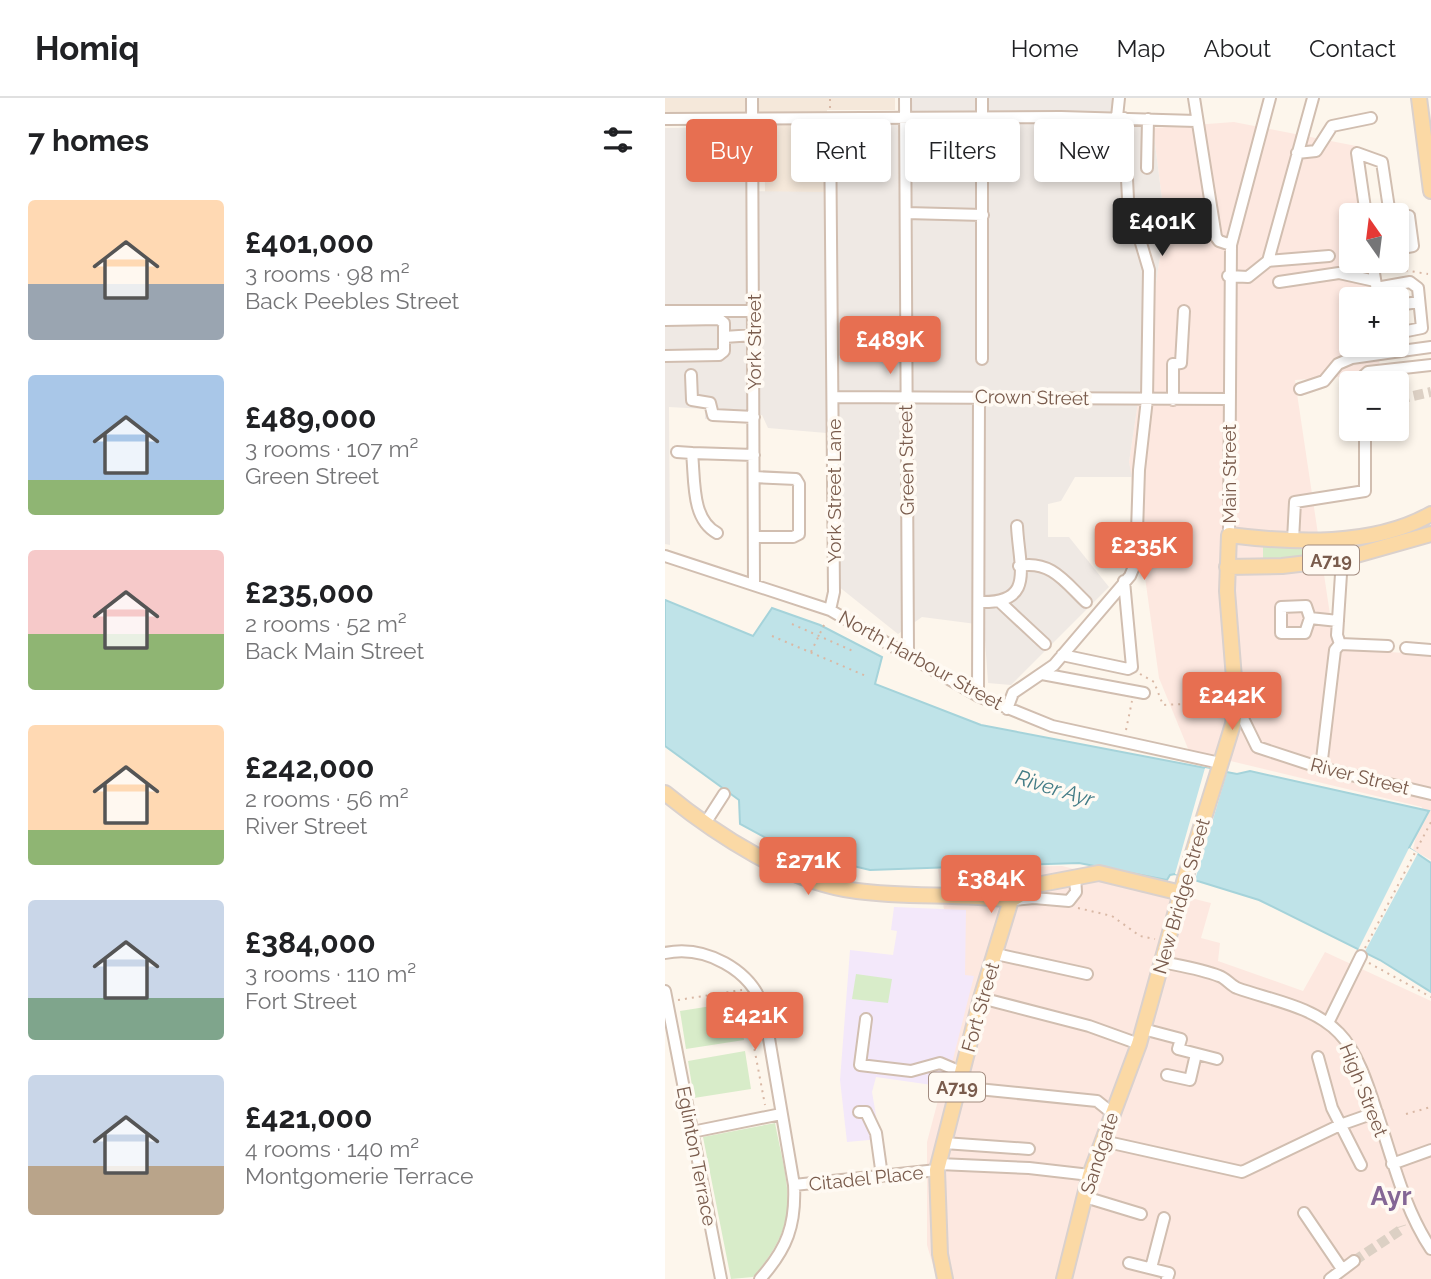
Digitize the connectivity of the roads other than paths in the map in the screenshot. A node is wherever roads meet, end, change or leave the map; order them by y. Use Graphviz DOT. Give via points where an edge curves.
graph roads {
  1 [pos="752,98"];
  2 [pos="905,98"];
  3 [pos="982,98"];
  4 [pos="1119,98"];
  5 [pos="1194,98"];
  6 [pos="1270,98"];
  7 [pos="1313,98"];
  8 [pos="1419,98"];
  9 [pos="982,117"];
  10 [pos="1120,118"];
  11 [pos="1371,118"];
  12 [pos="753,119"];
  13 [pos="891,119"];
  14 [pos="905,119"];
  15 [pos="1148,119"];
  16 [pos="665,120"];
  17 [pos="686,120"];
  18 [pos="1196,121"];
  19 [pos="1297,153"];
  20 [pos="1147,168"];
  21 [pos="753,182"];
  22 [pos="831,182"];
  23 [pos="906,182"];
  24 [pos="1431,191"];
  25 [pos="1364,203"];
  26 [pos="1388,203"];
  27 [pos="906,213"];
  28 [pos="983,215"];
  29 [pos="1409,216"];
  30 [pos="1231,245"];
  31 [pos="1409,247"];
  32 [pos="1329,256"];
  33 [pos="1268,261"];
  34 [pos="1228,276"];
  35 [pos="1279,282"];
  36 [pos="1369,287"];
  37 [pos="1389,287"];
  38 [pos="1419,302"];
  39 [pos="1409,303"];
  40 [pos="1184,310"];
  41 [pos="665,311"];
  42 [pos="754,311"];
  43 [pos="665,320"];
  44 [pos="1409,331"];
  45 [pos="754,335"];
  46 [pos="724,337"];
  47 [pos="1431,347"];
  48 [pos="1409,348"];
  49 [pos="665,356"];
  50 [pos="1356,357"];
  51 [pos="982,359"];
  52 [pos="1431,365"];
  53 [pos="1377,371"];
  54 [pos="691,375"];
  55 [pos="1300,389"];
  56 [pos="906,396"];
  57 [pos="979,396"];
  58 [pos="834,397"];
  59 [pos="1147,399"];
  60 [pos="1229,399"];
  61 [pos="1173,400"];
  62 [pos="754,417"];
  63 [pos="1366,441"];
  64 [pos="677,452"];
  65 [pos="692,453"];
  66 [pos="754,455"];
  67 [pos="754,477"];
  68 [pos="1431,514"];
  69 [pos="1017,526"];
  70 [pos="717,533"];
  71 [pos="1431,534"];
  72 [pos="1229,535"];
  73 [pos="754,537"];
  74 [pos="1293,540"];
  75 [pos="665,556"];
  76 [pos="1342,559"];
  77 [pos="1019,566"];
  78 [pos="1227,567"];
  79 [pos="1124,581"];
  80 [pos="754,585"];
  81 [pos="979,602"];
  82 [pos="1086,602"];
  83 [pos="1001,603"];
  84 [pos="830,610"];
  85 [pos="1310,618"];
  86 [pos="1338,621"];
  87 [pos="1340,644"];
  88 [pos="1045,645"];
  89 [pos="1388,646"];
  90 [pos="1406,648"];
  91 [pos="1431,650"];
  92 [pos="908,653"];
  93 [pos="1062,655"];
  94 [pos="1042,674"];
  95 [pos="1139,692"];
  96 [pos="978,696"];
  97 [pos="1236,703"];
  98 [pos="1007,709"];
  99 [pos="1219,765"];
  100 [pos="1321,768"];
  101 [pos="665,793"];
  102 [pos="724,794"];
  103 [pos="1431,794"];
  104 [pos="706,822"];
  105 [pos="1075,876"];
  106 [pos="1182,888"];
  107 [pos="1011,901"];
  108 [pos="665,953"];
  109 [pos="996,954"];
  110 [pos="1365,960"];
  111 [pos="1162,962"];
  112 [pos="1087,974"];
  113 [pos="667,996"];
  114 [pos="981,998"];
  115 [pos="866,1019"];
  116 [pos="1328,1023"];
  117 [pos="1141,1037"];
  118 [pos="1196,1054"];
  119 [pos="1318,1057"];
  120 [pos="1217,1059"];
  121 [pos="961,1072"];
  122 [pos="1167,1075"];
  123 [pos="958,1087"];
  124 [pos="859,1112"];
  125 [pos="1377,1112"];
  126 [pos="1112,1113"];
  127 [pos="781,1114"];
  128 [pos="1340,1125"];
  129 [pos="692,1132"];
  130 [pos="1103,1141"];
  131 [pos="944,1143"];
  132 [pos="1029,1149"];
  133 [pos="1431,1150"];
  134 [pos="1392,1164"];
  135 [pos="1361,1165"];
  136 [pos="938,1167"];
  137 [pos="1090,1175"];
  138 [pos="882,1176"];
  139 [pos="794,1185"];
  140 [pos="1085,1197"];
  141 [pos="1304,1213"];
  142 [pos="1141,1214"];
  143 [pos="1164,1218"];
  144 [pos="1431,1249"];
  145 [pos="1354,1261"];
  146 [pos="1129,1263"];
  147 [pos="1151,1268"];
  148 [pos="1342,1269"];
  149 [pos="721,1279"];
  150 [pos="760,1279"];
  151 [pos="945,1279"];
  152 [pos="1064,1279"];
  153 [pos="1167,1279"];
  154 [pos="1330,1279"];
  1 -- 12 [label="street, York Street"];
  2 -- 14 [label="street, Green Street"];
  3 -- 9 [label="street"];
  4 -- 10 [label="street"];
  5 -- 18 [label="street"];
  6 -- 30 [label="street, Main Street"];
  7 -- 19 [label="street"];
  8 -- 24 [label="main road"];
  9 -- 10 [label="street"];
  9 -- 14 [label="street"];
  9 -- 28 [label="street"];
  10 -- 15 [label="street"];
  10 -- 59 [label="street" via="1128,199 1149,270"];
  11 -- 19 [label="street" via="1332,126 1316,151"];
  13 -- 14 [label="street"];
  15 -- 18 [label="street"];
  15 -- 20 [label="street"];
  16 -- 17 [label="street"];
  18 -- 30 [label="street" via="1216,237"];
  19 -- 33 [label="street"];
  21 -- 42 [label="street, York Street"];
  22 -- 58 [label="street, York Street Lane"];
  23 -- 27 [label="street, Green Street"];
  25 -- 26 [label="street" via="1357,153 1382,162"];
  27 -- 28 [label="street"];
  27 -- 56 [label="street, Green Street"];
  28 -- 51 [label="street"];
  29 -- 31 [label="street" via="1413,246"];
  30 -- 34 [label="street, Main Street"];
  32 -- 33 [label="street"];
  33 -- 34 [label="street" via="1248,277"];
  34 -- 60 [label="street, Main Street"];
  35 -- 36 [label="street" via="1339,273"];
  37 -- 38 [label="street" via="1410,282 1417,288"];
  38 -- 39 [label="street"];
  38 -- 44 [label="street" via="1422,328"];
  40 -- 61 [label="street" via="1181,363 1173,364"];
  41 -- 42 [label="street"];
  42 -- 45 [label="street, York Street"];
  43 -- 46 [label="street" via="719,319 724,323"];
  45 -- 46 [label="street"];
  45 -- 62 [label="street, York Street"];
  46 -- 49 [label="street" via="724,351 719,355"];
  47 -- 48 [label="street"];
  50 -- 55 [label="street" via="1338,364 1324,381"];
  52 -- 53 [label="street"];
  54 -- 62 [label="street" via="692,400 710,403 713,415"];
  56 -- 57 [label="street, Crown Street"];
  56 -- 58 [label="street, Crown Street"];
  56 -- 92 [label="street, Green Street"];
  57 -- 59 [label="street, Crown Street"];
  57 -- 81 [label="street"];
  58 -- 84 [label="street, York Street Lane" via="834,592"];
  59 -- 61 [label="street, Crown Street"];
  59 -- 79 [label="street" via="1136,562"];
  60 -- 61 [label="street, Crown Street"];
  60 -- 72 [label="street, Main Street"];
  62 -- 66 [label="street, York Street"];
  63 -- 74 [label="street" via="1365,491 1294,502"];
  64 -- 65 [label="street"];
  65 -- 66 [label="street"];
  65 -- 70 [label="street" via="699,514"];
  66 -- 67 [label="street, York Street"];
  67 -- 73 [label="street, York Street"];
  67 -- 73 [label="street" via="796,479 799,484 799,534"];
  68 -- 74 [label="main road, A719" via="1392,530"];
  69 -- 77 [label="street"];
  71 -- 76 [label="main road, A719"];
  72 -- 74 [label="main road, A719"];
  72 -- 78 [label="main road, Main Street"];
  73 -- 80 [label="street, York Street"];
  75 -- 80 [label="street, North Harbour Street"];
  76 -- 78 [label="main road, A719"];
  76 -- 86 [label="street"];
  77 -- 82 [label="street" via="1035,563 1052,570"];
  77 -- 83 [label="street" via="1021,584 1014,596"];
  78 -- 97 [label="main road, Main Street"];
  79 -- 93 [label="street"];
  79 -- 93 [label="street" via="1132,667"];
  80 -- 84 [label="street, North Harbour Street"];
  81 -- 83 [label="street"];
  81 -- 96 [label="street"];
  83 -- 88 [label="street"];
  84 -- 92 [label="street, North Harbour Street"];
  85 -- 86 [label="street"];
  86 -- 87 [label="street"];
  87 -- 89 [label="street"];
  87 -- 100 [label="street" via="1335,650"];
  90 -- 91 [label="street"];
  92 -- 96 [label="street, North Harbour Street"];
  93 -- 94 [label="street"];
  94 -- 95 [label="street"];
  94 -- 98 [label="street" via="1018,687"];
  96 -- 98 [label="street, North Harbour Street"];
  97 -- 99 [label="main road, New Bridge Street"];
  97 -- 100 [label="street, River Street" via="1257,747"];
  98 -- 99 [label="street, North Harbour Street" via="1052,726"];
  99 -- 106 [label="main road, New Bridge Street"];
  100 -- 103 [label="street, River Street"];
  101 -- 104 [label="main road"];
  102 -- 104 [label="street"];
  104 -- 107 [label="main road" via="755,855 824,884 883,894"];
  105 -- 106 [label="main road" via="1100,873"];
  105 -- 107 [label="main road" via="1036,885"];
  105 -- 107 [label="street" via="1074,897 1063,903 1034,898"];
  106 -- 111 [label="main road"];
  106 -- 111 [label="main road, New Bridge Street"];
  107 -- 109 [label="main road, Fort Street / A719"];
  108 -- 127 [label="street" via="686,951 715,960 739,971 752,985 764,1009"];
  109 -- 112 [label="street"];
  109 -- 114 [label="main road, Fort Street / A719"];
  110 -- 116 [label="street"];
  111 -- 116 [label="street, High Street" via="1222,976 1234,987"];
  111 -- 117 [label="main road, New Bridge Street"];
  113 -- 129 [label="street, Eglinton Terrace"];
  114 -- 117 [label="street"];
  114 -- 121 [label="main road, Fort Street / A719"];
  115 -- 121 [label="street" via="860,1065 911,1071 940,1063"];
  116 -- 125 [label="street, High Street" via="1348,1043"];
  117 -- 118 [label="street" via="1181,1039 1178,1049"];
  117 -- 126 [label="main road, Sandgate"];
  118 -- 120 [label="street"];
  118 -- 122 [label="street" via="1190,1080"];
  119 -- 128 [label="street"];
  121 -- 123 [label="main road, Fort Street / A719"];
  123 -- 126 [label="street" via="1097,1101"];
  123 -- 131 [label="main road, Fort Street / A719"];
  124 -- 138 [label="street" via="866,1112 876,1133"];
  125 -- 128 [label="street"];
  125 -- 134 [label="street, High Street"];
  126 -- 130 [label="main road, Sandgate"];
  127 -- 129 [label="street"];
  127 -- 139 [label="street"];
  128 -- 130 [label="street" via="1242,1172"];
  128 -- 135 [label="street"];
  129 -- 149 [label="street, Eglinton Terrace"];
  130 -- 137 [label="main road, Sandgate"];
  131 -- 132 [label="street"];
  131 -- 136 [label="main road, Fort Street / A719"];
  133 -- 134 [label="street"];
  134 -- 144 [label="street, High Street"];
  136 -- 137 [label="street, Citadel Place"];
  136 -- 138 [label="street, Citadel Place"];
  136 -- 151 [label="main road, Fort Street / A719"];
  137 -- 140 [label="main road, Sandgate"];
  138 -- 139 [label="street, Citadel Place"];
  139 -- 150 [label="street" via="796,1213 787,1241"];
  140 -- 142 [label="street"];
  140 -- 152 [label="main road, Sandgate"];
  141 -- 148 [label="street"];
  143 -- 147 [label="street"];
  145 -- 148 [label="street"];
  146 -- 147 [label="street"];
  147 -- 153 [label="street" via="1169,1273"];
  148 -- 154 [label="street"];
}
